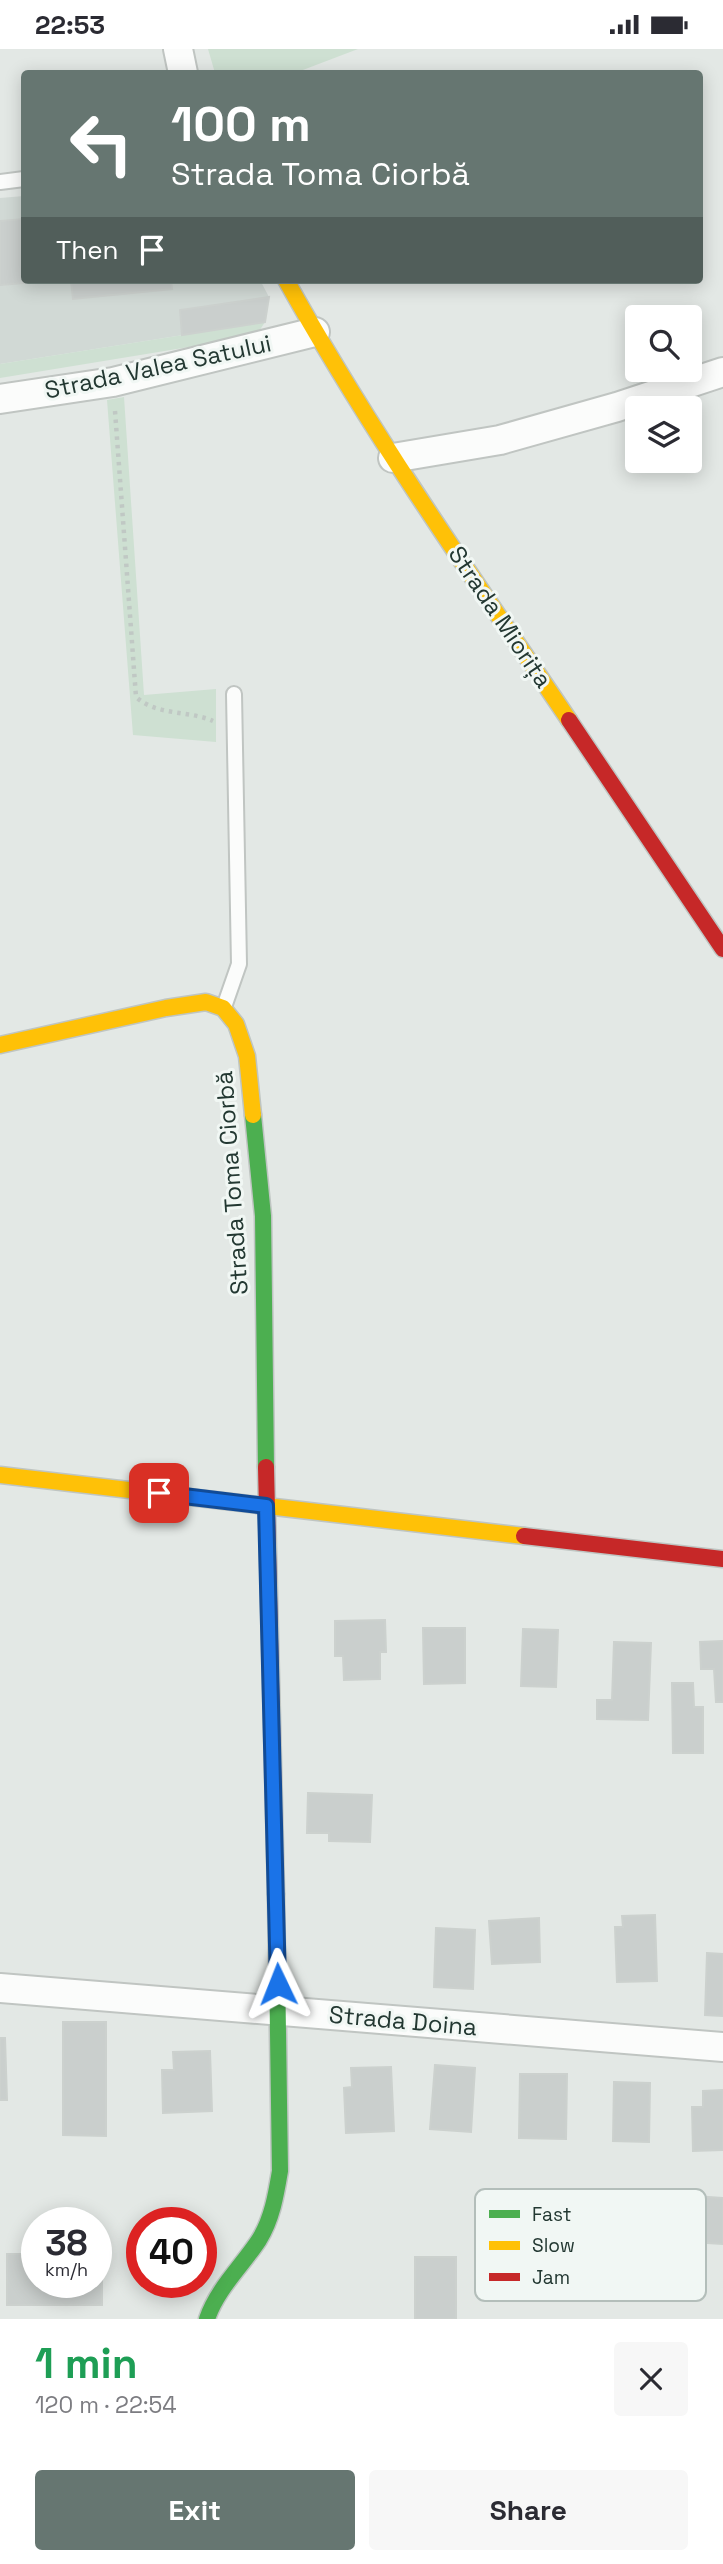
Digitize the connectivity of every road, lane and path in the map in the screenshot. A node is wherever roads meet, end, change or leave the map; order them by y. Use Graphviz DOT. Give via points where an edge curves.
graph roads {
  1 [pos="178,49"];
  2 [pos="182,70"];
  3 [pos="21,179"];
  4 [pos="0,182"];
  5 [pos="288,284"];
  6 [pos="315,332"];
  7 [pos="723,372"];
  8 [pos="113,382"];
  9 [pos="0,399"];
  10 [pos="393,458"];
  11 [pos="234,694"];
  12 [pos="235,729"];
  13 [pos="723,949"];
  14 [pos="223,1009"];
  15 [pos="0,1045"];
  16 [pos="0,1475"];
  17 [pos="266,1506"];
  18 [pos="723,1559"];
  19 [pos="0,1988"];
  20 [pos="279,2011"];
  21 [pos="723,2047"];
  22 [pos="207,2319"];
  1 -- 2 [label="street"];
  3 -- 4 [label="lane"];
  5 -- 6 [label="street, Strada Miorița"];
  6 -- 8 [label="street, Strada Valea Satului"];
  6 -- 10 [label="street, Strada Miorița"];
  7 -- 10 [label="street" via="500,440"];
  8 -- 9 [label="street, Strada Valea Satului"];
  8 -- 12 [label="path" via="136,697 147,707 200,715"];
  10 -- 13 [label="street, Strada Miorița"];
  11 -- 12 [label="lane"];
  12 -- 14 [label="lane" via="239,964"];
  14 -- 15 [label="street" via="206,1002 166,1008"];
  14 -- 17 [label="street, Strada Toma Ciorbă" via="236,1024 247,1056 263,1216"];
  16 -- 17 [label="street"];
  17 -- 18 [label="street"];
  17 -- 20 [label="street, Strada Toma Ciorbă"];
  19 -- 20 [label="street, Strada Doina"];
  20 -- 21 [label="street, Strada Doina"];
  20 -- 22 [label="street, Strada Toma Ciorbă" via="280,2171 274,2210 260,2238 212,2304"];
}
